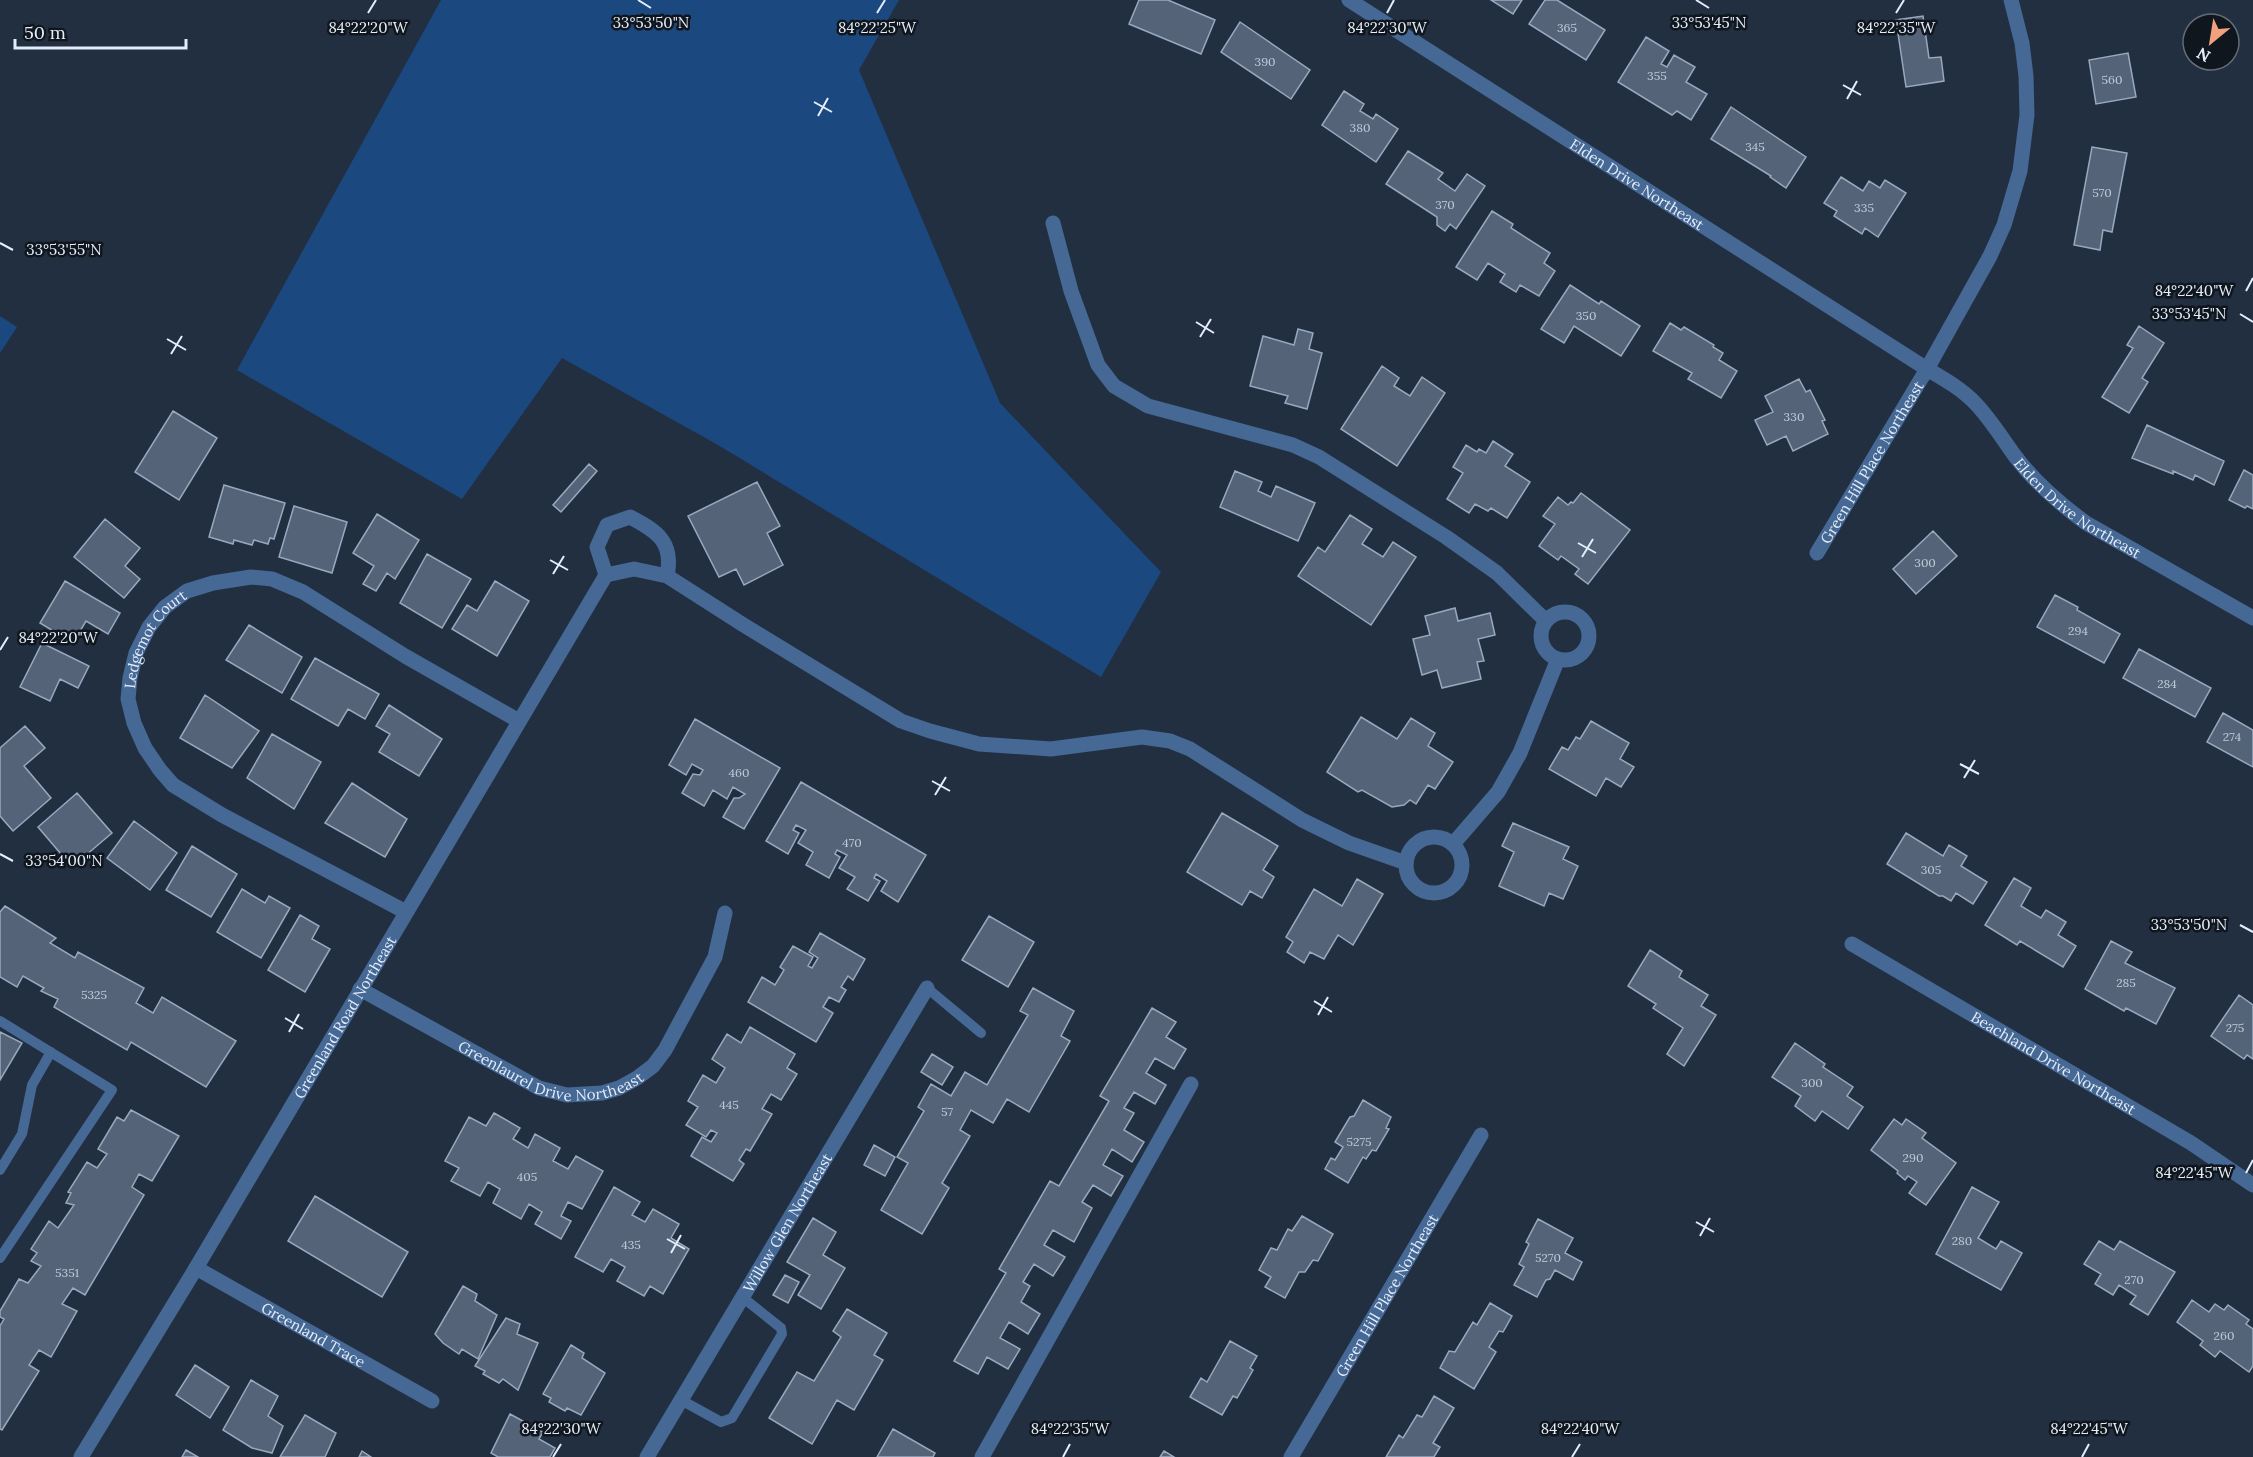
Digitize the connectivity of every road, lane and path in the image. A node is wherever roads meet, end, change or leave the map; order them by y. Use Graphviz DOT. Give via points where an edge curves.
graph roads {
  1 [pos="1349,0"];
  2 [pos="2011,0"];
  3 [pos="1053,223"];
  4 [pos="1927,369"];
  5 [pos="1817,553"];
  6 [pos="606,575"];
  7 [pos="667,576"];
  8 [pos="2253,618"];
  9 [pos="1546,621"];
  10 [pos="1558,659"];
  11 [pos="519,721"];
  12 [pos="1453,844"];
  13 [pos="1406,863"];
  14 [pos="406,912"];
  15 [pos="725,913"];
  16 [pos="1852,944"];
  17 [pos="927,988"];
  18 [pos="360,989"];
  19 [pos="0,1021"];
  20 [pos="981,1033"];
  21 [pos="51,1052"];
  22 [pos="1191,1084"];
  23 [pos="1481,1135"];
  24 [pos="0,1170"];
  25 [pos="2253,1185"];
  26 [pos="0,1258"];
  27 [pos="195,1268"];
  28 [pos="742,1297"];
  29 [pos="681,1400"];
  30 [pos="432,1401"];
  31 [pos="81,1457"];
  32 [pos="647,1457"];
  33 [pos="982,1457"];
  34 [pos="1292,1457"];
  1 -- 4 [label="street, Elden Drive Northeast"];
  2 -- 4 [label="street" via="2026,76 2027,116 2020,171 1990,256"];
  3 -- 9 [label="street" via="1071,291 1098,365 1114,386 1148,406 1293,445 1319,457 1497,573"];
  4 -- 5 [label="street, Green Hill Place Northeast"];
  4 -- 8 [label="street, Elden Drive Northeast" via="1974,402 2029,473 2062,506"];
  6 -- 7 [label="street" via="634,569"];
  6 -- 7 [label="street" via="597,547 607,525 630,517 653,529 667,545"];
  6 -- 11 [label="street, Greenland Road Northeast"];
  7 -- 13 [label="street" via="901,721 979,744 1051,749 1142,737 1170,741 1190,749 1302,820 1349,843"];
  9 -- 10 [label="street" via="1541,639 1544,648"];
  9 -- 10 [label="street" via="1562,612 1579,617 1586,624 1588,643 1584,651 1568,660"];
  10 -- 12 [label="street" via="1520,753 1498,792"];
  11 -- 14 [label="street, Greenland Road Northeast"];
  11 -- 14 [label="street, Ledgemot Court" via="303,592 272,579 251,577 187,591 165,607 149,627 136,654 128,699 145,748 173,785"];
  12 -- 13 [label="street" via="1434,837 1424,839 1415,844"];
  12 -- 13 [label="street" via="1462,863 1457,882 1449,889 1429,893 1419,889 1407,873"];
  14 -- 18 [label="street, Greenland Road Northeast"];
  15 -- 18 [label="street, Greenlaurel Drive Northeast" via="715,957 665,1050 637,1078 602,1093 567,1095 539,1088"];
  16 -- 25 [label="street, Beachland Drive Northeast" via="2191,1143"];
  17 -- 20 [label="lane"];
  17 -- 28 [label="street, Willow Glen Northeast"];
  18 -- 27 [label="street, Greenland Road Northeast"];
  19 -- 21 [label="lane"];
  21 -- 24 [label="lane" via="32,1085 22,1134"];
  21 -- 26 [label="lane" via="112,1090"];
  22 -- 33 [label="street"];
  23 -- 34 [label="street, Green Hill Place Northeast"];
  27 -- 30 [label="street, Greenland Trace"];
  27 -- 31 [label="street, Greenland Road Northeast"];
  28 -- 29 [label="street, Willow Glen Northeast"];
  28 -- 29 [label="lane" via="781,1328 782,1334 732,1418 721,1422"];
  29 -- 32 [label="street, Willow Glen Northeast"];
}
